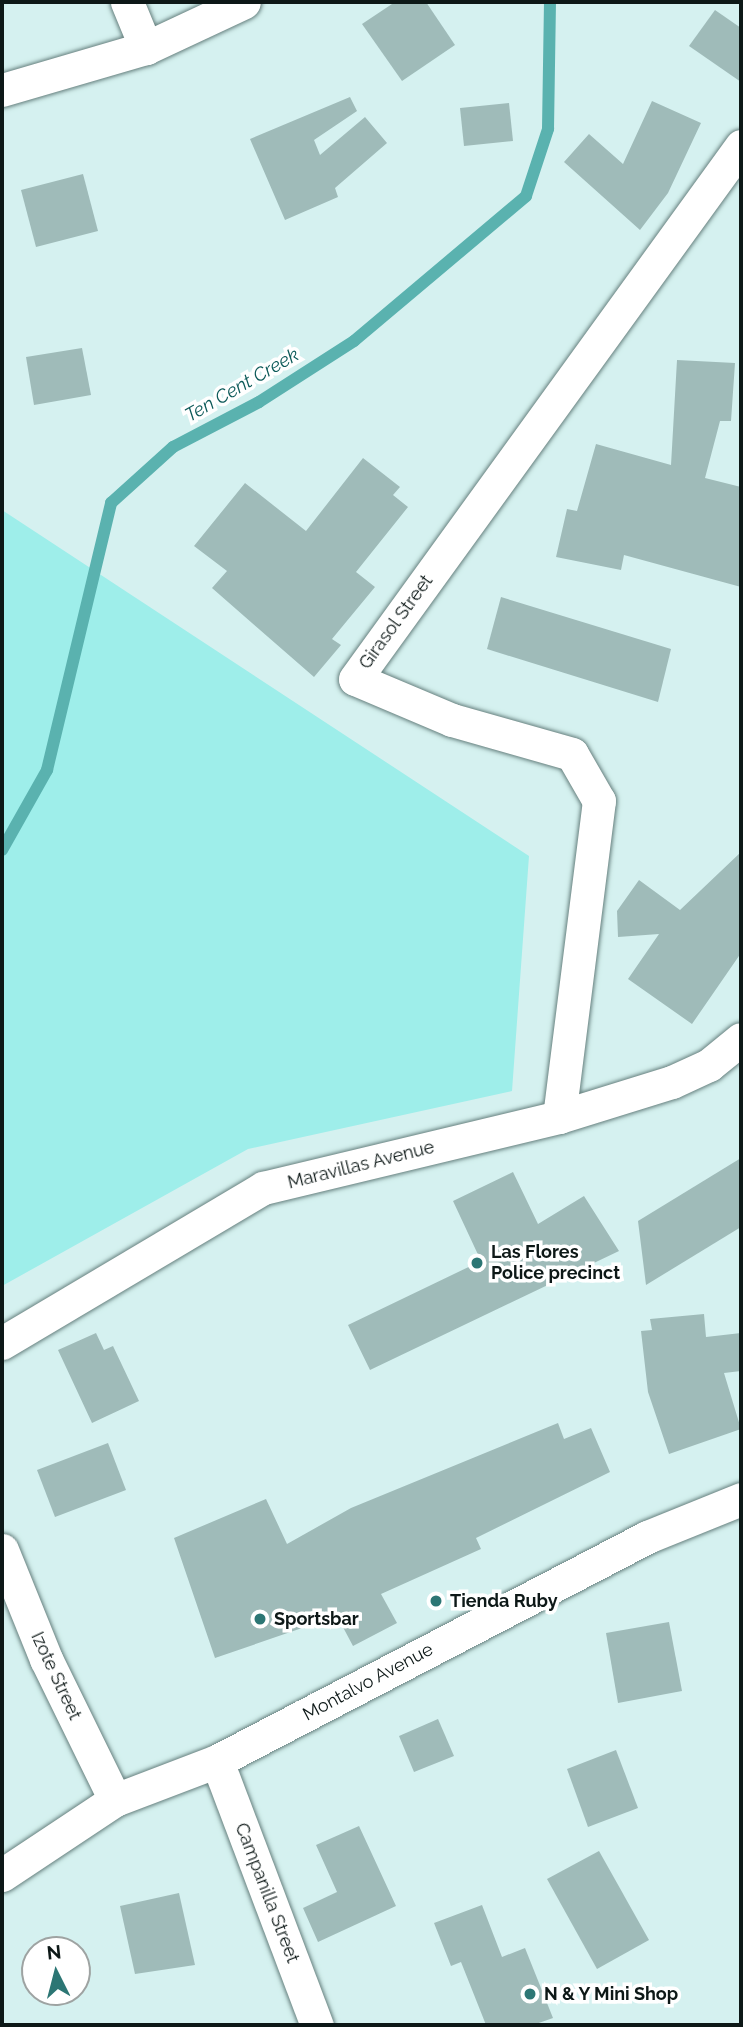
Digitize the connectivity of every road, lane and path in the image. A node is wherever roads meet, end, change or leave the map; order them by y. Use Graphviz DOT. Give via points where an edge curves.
graph roads {
  1 [pos="127,2"];
  2 [pos="244,2"];
  3 [pos="146,48"];
  4 [pos="2,90"];
  5 [pos="741,146"];
  6 [pos="741,1039"];
  7 [pos="559,1116"];
  8 [pos="2,1343"];
  9 [pos="741,1499"];
  10 [pos="2,1550"];
  11 [pos="218,1761"];
  12 [pos="116,1800"];
  13 [pos="2,1875"];
  14 [pos="317,2025"];
  1 -- 3 [label="street"];
  2 -- 3 [label="street"];
  3 -- 4 [label="street"];
  5 -- 7 [label="street, Girasol Street" via="355,679 452,720 572,754 599,802"];
  6 -- 7 [label="street, Maravillas Avenue" via="709,1065 672,1082"];
  7 -- 8 [label="street, Maravillas Avenue" via="263,1188"];
  9 -- 11 [label="street, Montalvo Avenue" via="647,1537"];
  10 -- 12 [label="street, Izote Street" via="46,1659"];
  11 -- 12 [label="street, Montalvo Avenue"];
  11 -- 14 [label="street, Campanilla Street"];
  12 -- 13 [label="street, Montalvo Avenue"];
}
